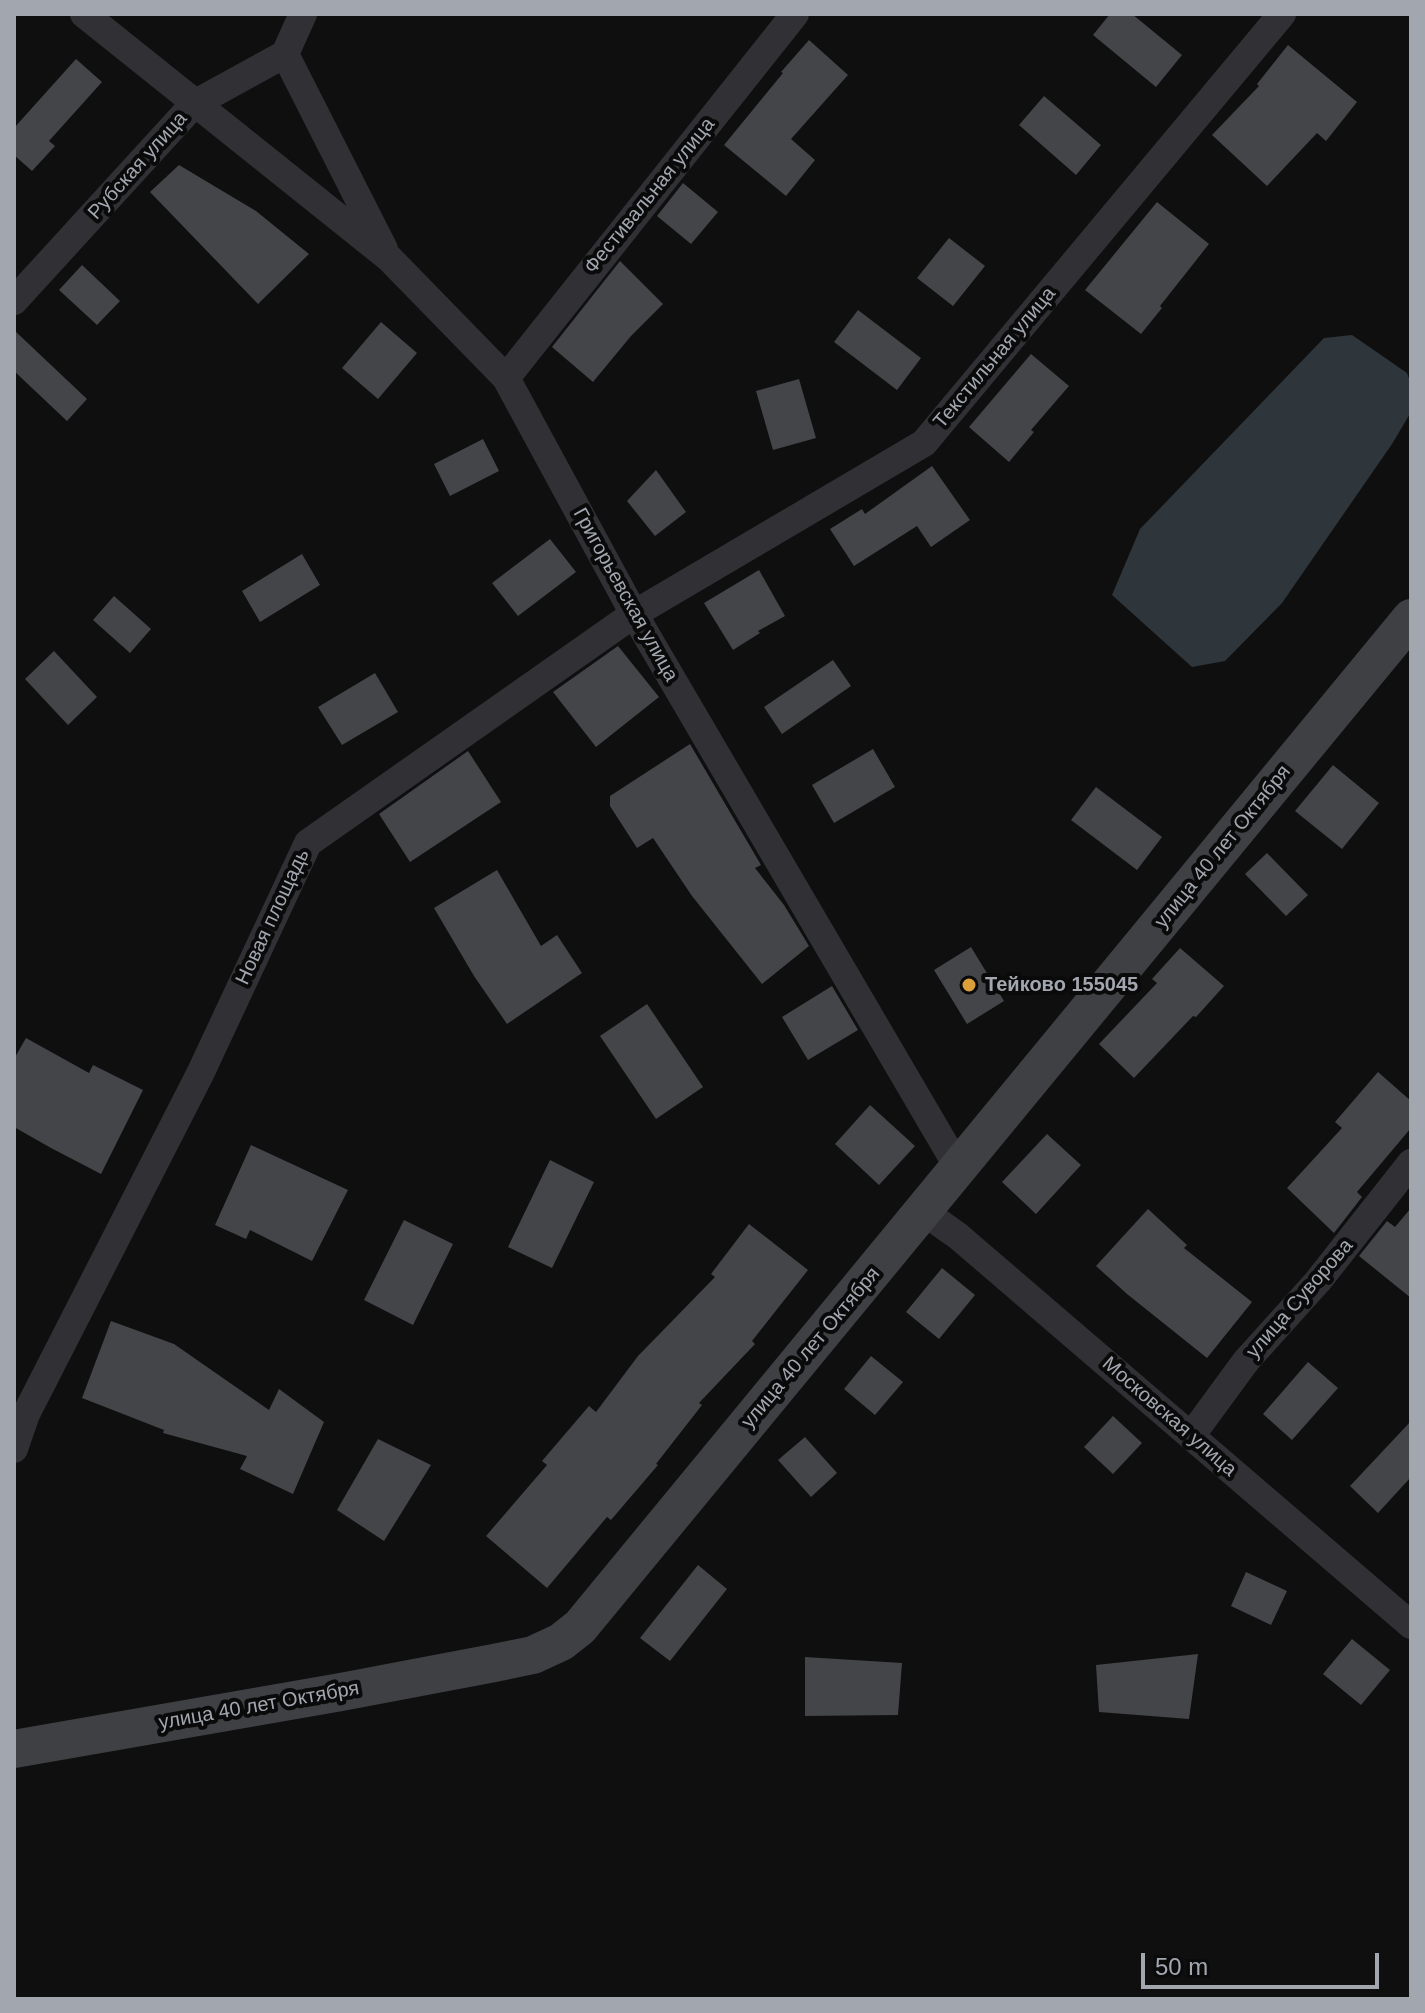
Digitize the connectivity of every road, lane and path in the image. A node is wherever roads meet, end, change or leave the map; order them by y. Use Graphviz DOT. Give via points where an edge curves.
graph roads {
  1 [pos="84,14"];
  2 [pos="303,14"];
  3 [pos="795,14"];
  4 [pos="1282,14"];
  5 [pos="285,54"];
  6 [pos="194,104"];
  7 [pos="389,258"];
  8 [pos="14,301"];
  9 [pos="506,378"];
  10 [pos="634,614"];
  11 [pos="1411,618"];
  12 [pos="383,790"];
  13 [pos="1411,1163"];
  14 [pos="959,1169"];
  15 [pos="924,1212"];
  16 [pos="1191,1436"];
  17 [pos="14,1449"];
  18 [pos="1411,1625"];
  19 [pos="14,1749"];
  1 -- 6 [label="street, Григорьевская улица"];
  2 -- 5 [label="street"];
  3 -- 9 [label="street, Фестивальная улица"];
  4 -- 10 [label="street, Текстильная улица" via="924,443"];
  5 -- 6 [label="street, Рубская улица"];
  5 -- 7 [label="street"];
  6 -- 7 [label="street, Григорьевская улица"];
  6 -- 8 [label="street, Рубская улица"];
  7 -- 9 [label="street, Григорьевская улица"];
  9 -- 10 [label="street, Григорьевская улица"];
  10 -- 12 [label="street, Текстильная улица"];
  10 -- 14 [label="street, Григорьевская улица"];
  11 -- 14 [label="street, улица 40 лет Октября"];
  12 -- 17 [label="street, Новая площадь" via="308,843 200,1074 26,1414"];
  13 -- 16 [label="street, улица Суворова" via="1318,1281 1246,1361"];
  14 -- 15 [label="street, улица 40 лет Октября"];
  15 -- 16 [label="street, Московская улица"];
  15 -- 19 [label="street, улица 40 лет Октября" via="580,1627 561,1642 533,1655 494,1663"];
  16 -- 18 [label="street, Московская улица"];
}
